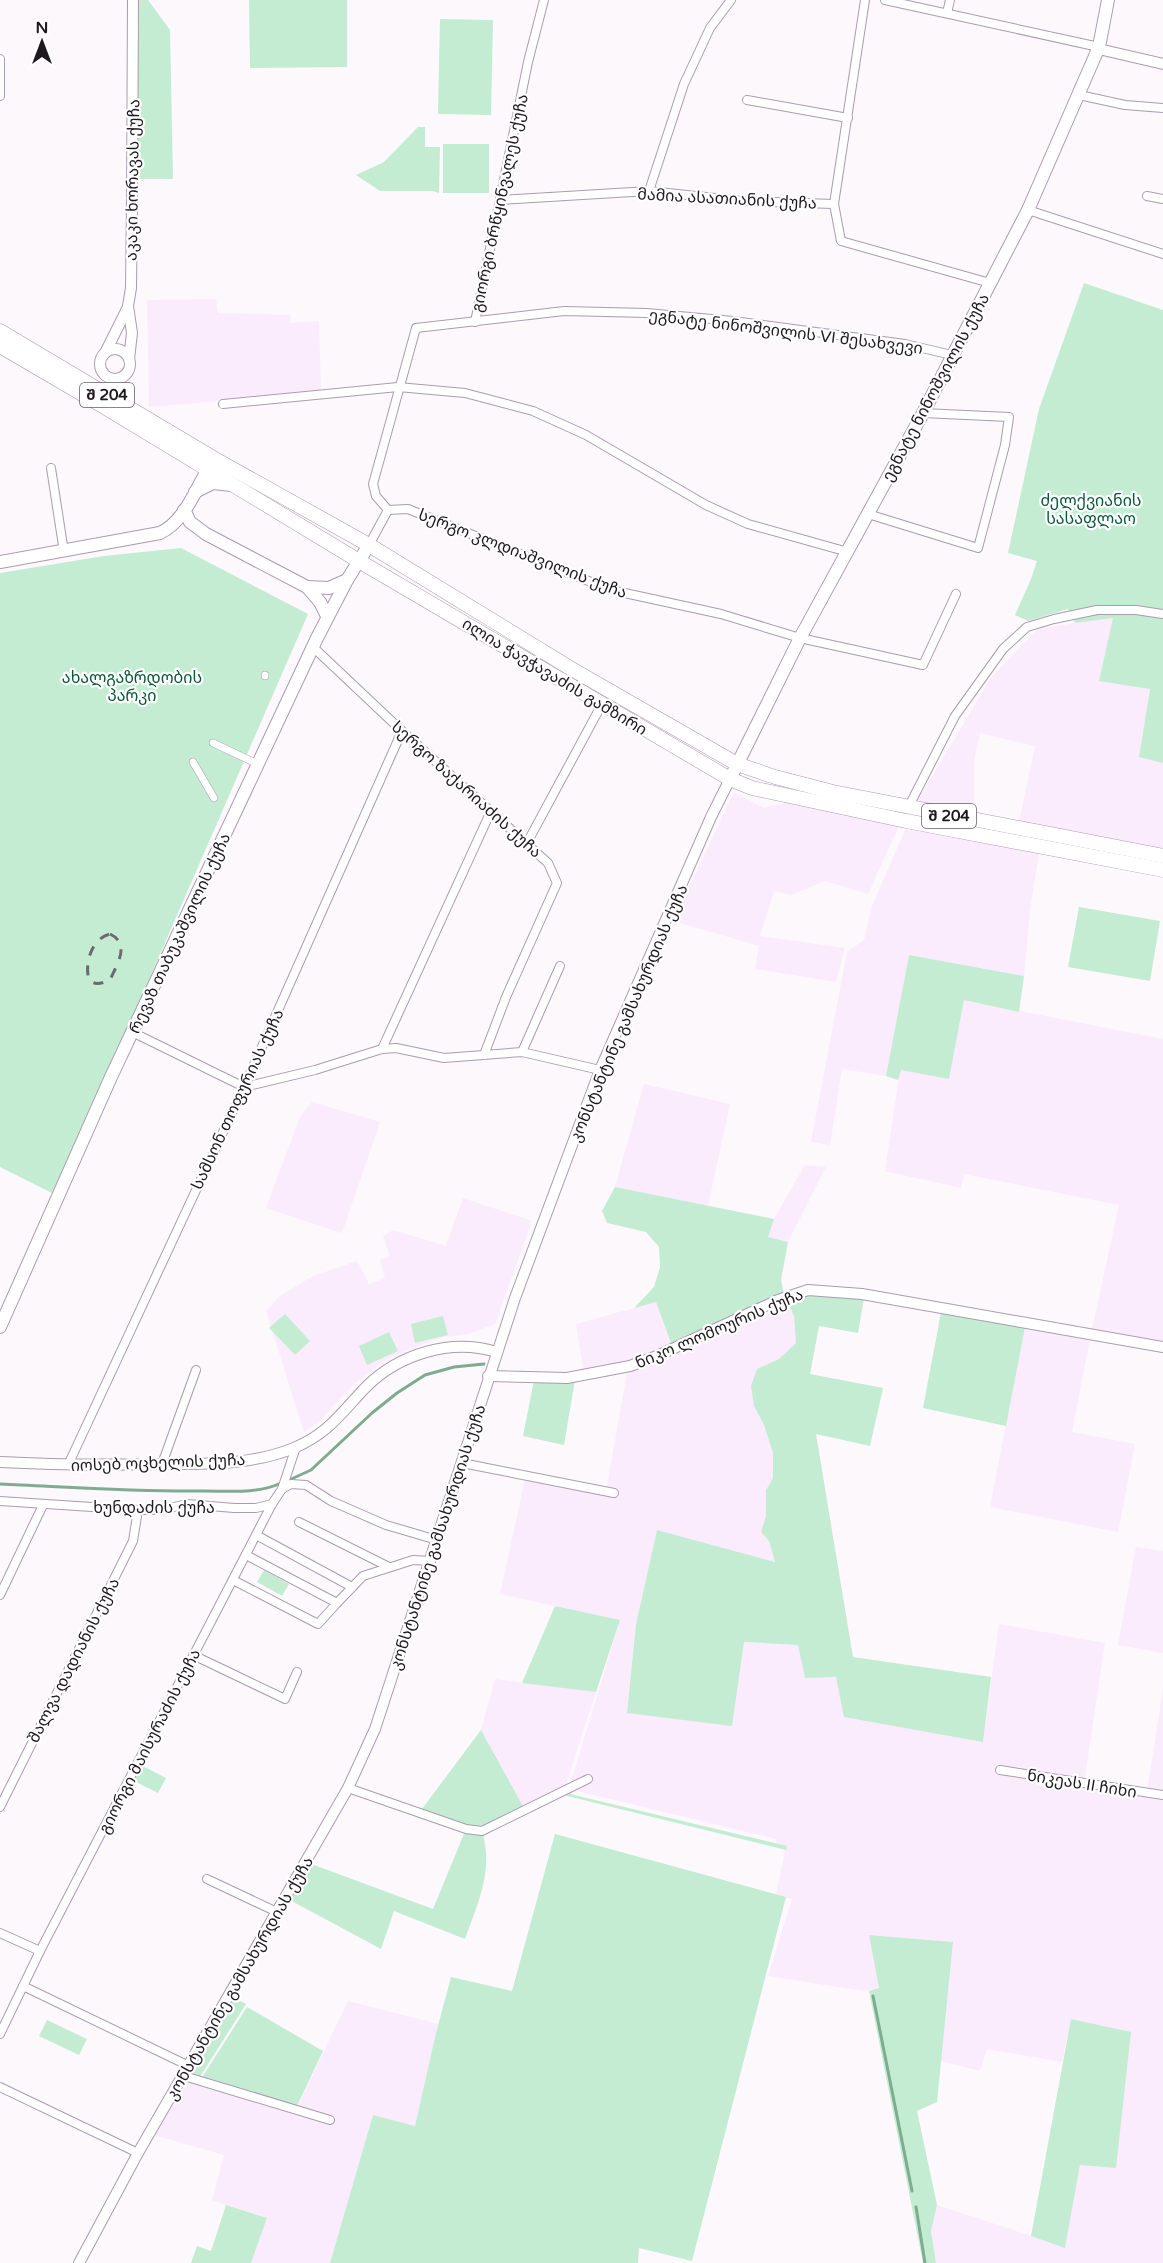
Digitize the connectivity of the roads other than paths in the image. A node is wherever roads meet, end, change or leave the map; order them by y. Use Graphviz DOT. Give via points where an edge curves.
graph roads {
  1 [pos="133,0"];
  2 [pos="544,0"];
  3 [pos="731,0"];
  4 [pos="865,0"];
  5 [pos="885,0"];
  6 [pos="950,0"];
  7 [pos="1108,0"];
  8 [pos="947,13"];
  9 [pos="1099,47"];
  10 [pos="0,59"];
  11 [pos="1163,64"];
  12 [pos="1079,95"];
  13 [pos="0,96"];
  14 [pos="747,100"];
  15 [pos="1163,108"];
  16 [pos="848,118"];
  17 [pos="649,191"];
  18 [pos="1147,196"];
  19 [pos="1163,199"];
  20 [pos="501,200"];
  21 [pos="834,204"];
  22 [pos="1028,210"];
  23 [pos="1163,254"];
  24 [pos="990,283"];
  25 [pos="128,306"];
  26 [pos="475,322"];
  27 [pos="0,331"];
  28 [pos="0,346"];
  29 [pos="952,355"];
  30 [pos="102,358"];
  31 [pos="129,359"];
  32 [pos="121,378"];
  33 [pos="80,386"];
  34 [pos="398,387"];
  35 [pos="109,403"];
  36 [pos="223,404"];
  37 [pos="923,413"];
  38 [pos="211,465"];
  39 [pos="51,468"];
  40 [pos="234,486"];
  41 [pos="194,493"];
  42 [pos="184,510"];
  43 [pos="388,510"];
  44 [pos="868,514"];
  45 [pos="160,533"];
  46 [pos="206,534"];
  47 [pos="369,545"];
  48 [pos="64,552"];
  49 [pos="848,552"];
  50 [pos="359,561"];
  51 [pos="0,562"];
  52 [pos="347,580"];
  53 [pos="308,587"];
  54 [pos="956,594"];
  55 [pos="1163,614"];
  56 [pos="327,616"];
  57 [pos="800,638"];
  58 [pos="313,647"];
  59 [pos="602,704"];
  60 [pos="402,731"];
  61 [pos="213,743"];
  62 [pos="193,762"];
  63 [pos="258,764"];
  64 [pos="737,764"];
  65 [pos="730,779"];
  66 [pos="214,798"];
  67 [pos="908,808"];
  68 [pos="491,811"];
  69 [pos="527,843"];
  70 [pos="1163,856"];
  71 [pos="1163,870"];
  72 [pos="560,966"];
  73 [pos="132,1032"];
  74 [pos="382,1049"];
  75 [pos="522,1052"];
  76 [pos="484,1055"];
  77 [pos="600,1070"];
  78 [pos="244,1087"];
  79 [pos="0,1327"];
  80 [pos="1163,1347"];
  81 [pos="496,1352"];
  82 [pos="196,1370"];
  83 [pos="488,1376"];
  84 [pos="296,1447"];
  85 [pos="0,1462"];
  86 [pos="462,1463"];
  87 [pos="162,1464"];
  88 [pos="68,1465"];
  89 [pos="282,1489"];
  90 [pos="614,1493"];
  91 [pos="0,1501"];
  92 [pos="272,1504"];
  93 [pos="43,1505"];
  94 [pos="138,1510"];
  95 [pos="299,1522"];
  96 [pos="256,1535"];
  97 [pos="437,1540"];
  98 [pos="246,1555"];
  99 [pos="430,1561"];
  100 [pos="389,1567"];
  101 [pos="233,1580"];
  102 [pos="352,1587"];
  103 [pos="0,1595"];
  104 [pos="337,1603"];
  105 [pos="193,1655"];
  106 [pos="297,1672"];
  107 [pos="1000,1770"];
  108 [pos="588,1779"];
  109 [pos="348,1788"];
  110 [pos="1163,1795"];
  111 [pos="0,1807"];
  112 [pos="207,1879"];
  113 [pos="277,1912"];
  114 [pos="0,1933"];
  115 [pos="40,1951"];
  116 [pos="23,1986"];
  117 [pos="0,2034"];
  118 [pos="186,2071"];
  119 [pos="0,2087"];
  120 [pos="330,2120"];
  121 [pos="138,2153"];
  122 [pos="79,2263"];
  1 -- 25 [label="street, აკაკი ხორავას ქუჩა"];
  2 -- 20 [label="street, გიორგი ბრწყინვალეს ქუჩა"];
  3 -- 17 [label="street" via="710,28 684,84"];
  4 -- 16 [label="street"];
  5 -- 8 [label="street"];
  6 -- 8 [label="street"];
  7 -- 9 [label="main road, ეგნატე ნინოშვილის ქუჩა"];
  8 -- 9 [label="street"];
  9 -- 11 [label="street"];
  9 -- 12 [label="main road, ეგნატე ნინოშვილის ქუჩა"];
  10 -- 13 [label="street"];
  12 -- 15 [label="street"];
  12 -- 22 [label="main road, ეგნატე ნინოშვილის ქუჩა"];
  14 -- 16 [label="street"];
  16 -- 21 [label="street"];
  17 -- 20 [label="street, მამია ასათიანის ქუჩა"];
  17 -- 21 [label="street, მამია ასათიანის ქუჩა" via="743,201"];
  18 -- 19 [label="street"];
  20 -- 26 [label="street, გიორგი ბრწყინვალეს ქუჩა"];
  21 -- 24 [label="street, მამია ასათიანის ქუჩა" via="841,241"];
  22 -- 23 [label="street"];
  22 -- 24 [label="main road, ეგნატე ნინოშვილის ქუჩა"];
  24 -- 29 [label="main road, ეგნატე ნინოშვილის ქუჩა"];
  25 -- 30 [label="street"];
  25 -- 31 [label="street, აკაკი ხორავას ქუჩა" via="132,333"];
  26 -- 29 [label="street, ეგნატე ნინოშვილის VI შესახვევი" via="564,311 648,313 905,344"];
  26 -- 34 [label="street, გიორგი ბრწყინვალეს ქუჩა" via="416,328"];
  27 -- 33 [label="main road, ილია ჭავჭავაძის გამზირი / შ 204"];
  28 -- 33 [label="main road, ილია ჭავჭავაძის გამზირი / შ 204"];
  29 -- 37 [label="main road, ეგნატე ნინოშვილის ქუჩა"];
  30 -- 31 [label="street" via="119,350"];
  30 -- 32 [label="street" via="104,375"];
  30 -- 33 [label="street"];
  31 -- 32 [label="street" via="129,369"];
  32 -- 35 [label="street"];
  33 -- 35 [label="main road, ილია ჭავჭავაძის გამზირი / შ 204"];
  34 -- 36 [label="street"];
  34 -- 43 [label="street" via="373,484 376,496"];
  34 -- 49 [label="street" via="465,393 533,411 586,435 706,505 748,524"];
  35 -- 38 [label="main road, ილია ჭავჭავაძის გამზირი / შ 204"];
  37 -- 44 [label="main road, ეგნატე ნინოშვილის ქუჩა"];
  37 -- 44 [label="street" via="1009,417 978,548"];
  38 -- 40 [label="main road, ილია ჭავჭავაძის გამზირი / შ 204"];
  38 -- 41 [label="main road"];
  38 -- 47 [label="main road, ილია ჭავჭავაძის გამზირი / შ 204"];
  39 -- 48 [label="street"];
  40 -- 41 [label="main road" via="213,483"];
  40 -- 50 [label="main road, ილია ჭავჭავაძის გამზირი / შ 204"];
  41 -- 42 [label="main road"];
  42 -- 45 [label="main road" via="174,525"];
  42 -- 46 [label="main road" via="190,522"];
  43 -- 47 [label="street"];
  43 -- 57 [label="street, სერგო კლდიაშვილის ქუჩა" via="408,509 612,590 721,614"];
  44 -- 49 [label="main road, ეგნატე ნინოშვილის ქუჩა"];
  45 -- 46 [label="main road" via="187,530"];
  45 -- 48 [label="main road"];
  46 -- 53 [label="main road"];
  47 -- 50 [label="main road, რევაზ თაბუკაშვილის ქუჩა"];
  47 -- 64 [label="main road, ილია ჭავჭავაძის გამზირი / შ 204"];
  48 -- 51 [label="main road"];
  49 -- 57 [label="main road, ეგნატე ნინოშვილის ქუჩა"];
  50 -- 52 [label="main road, რევაზ თაბუკაშვილის ქუჩა"];
  50 -- 59 [label="main road, ილია ჭავჭავაძის გამზირი / შ 204"];
  52 -- 53 [label="main road" via="329,588"];
  52 -- 56 [label="main road, რევაზ თაბუკაშვილის ქუჩა"];
  53 -- 56 [label="main road"];
  54 -- 57 [label="street, სერგო კლდიაშვილის ქუჩა" via="922,665"];
  55 -- 67 [label="street" via="1097,610 1026,627 1003,649 955,716"];
  56 -- 58 [label="main road, რევაზ თაბუკაშვილის ქუჩა"];
  57 -- 64 [label="main road, ეგნატე ნინოშვილის ქუჩა"];
  58 -- 60 [label="street, სერგო ზაქარიაძის ქუჩა"];
  58 -- 63 [label="main road, რევაზ თაბუკაშვილის ქუჩა"];
  59 -- 65 [label="main road, ილია ჭავჭავაძის გამზირი / შ 204"];
  59 -- 69 [label="street"];
  60 -- 68 [label="street, სერგო ზაქარიაძის ქუჩა"];
  60 -- 78 [label="street, სამსონ თოფურიას ქუჩა"];
  61 -- 63 [label="street"];
  62 -- 66 [label="street"];
  63 -- 73 [label="main road, რევაზ თაბუკაშვილის ქუჩა"];
  64 -- 65 [label="main road, ეგნატე ნინოშვილის ქუჩა"];
  64 -- 67 [label="main road, ილია ჭავჭავაძის გამზირი / შ 204" via="810,786"];
  65 -- 71 [label="main road, ილია ჭავჭავაძის გამზირი / შ 204" via="752,788 906,821"];
  65 -- 77 [label="street, კონსტანტინე გამსახურდიას ქუჩა"];
  67 -- 70 [label="main road, ილია ჭავჭავაძის გამზირი / შ 204"];
  68 -- 69 [label="street, სერგო ზაქარიაძის ქუჩა"];
  68 -- 74 [label="street"];
  69 -- 76 [label="street, სერგო ზაქარიაძის ქუჩა" via="548,863 556,883"];
  72 -- 75 [label="street"];
  73 -- 78 [label="street"];
  73 -- 79 [label="main road, რევაზ თაბუკაშვილის ქუჩა"];
  74 -- 76 [label="street" via="396,1048 444,1058"];
  74 -- 78 [label="street"];
  75 -- 76 [label="street"];
  75 -- 77 [label="street"];
  77 -- 81 [label="street, კონსტანტინე გამსახურდიას ქუჩა"];
  78 -- 88 [label="street, სამსონ თოფურიას ქუჩა"];
  80 -- 83 [label="street, ნიკო ლომოურის ქუჩა" via="862,1294 808,1290 630,1366 567,1378"];
  81 -- 83 [label="street, კონსტანტინე გამსახურდიას ქუჩა"];
  81 -- 84 [label="street, იოსებ ოცხელის ქუჩა" via="477,1346 457,1346 434,1349 409,1359 368,1386 332,1426"];
  82 -- 87 [label="street"];
  83 -- 86 [label="street, კონსტანტინე გამსახურდიას ქუჩა"];
  84 -- 87 [label="street, იოსებ ოცხელის ქუჩა" via="262,1459 225,1464"];
  84 -- 89 [label="street, გიორგი მაისურაძის ქუჩა"];
  85 -- 88 [label="street, იოსებ ოცხელის ქუჩა"];
  86 -- 90 [label="street"];
  86 -- 97 [label="street, კონსტანტინე გამსახურდიას ქუჩა"];
  87 -- 88 [label="street, იოსებ ოცხელის ქუჩა"];
  89 -- 92 [label="street, გიორგი მაისურაძის ქუჩა"];
  89 -- 97 [label="street" via="291,1484 306,1485 386,1525"];
  91 -- 93 [label="street, ხუნდაძის ქუჩა"];
  92 -- 94 [label="street, ხუნდაძის ქუჩა" via="234,1508 187,1504"];
  92 -- 96 [label="street, გიორგი მაისურაძის ქუჩა"];
  93 -- 94 [label="street, ხუნდაძის ქუჩა"];
  93 -- 103 [label="street"];
  94 -- 111 [label="street, შალვა დადიანის ქუჩა" via="133,1541"];
  95 -- 100 [label="street"];
  96 -- 98 [label="street, გიორგი მაისურაძის ქუჩა"];
  96 -- 102 [label="street"];
  97 -- 99 [label="street, კონსტანტინე გამსახურდიას ქუჩა"];
  98 -- 101 [label="street, გიორგი მაისურაძის ქუჩა"];
  98 -- 104 [label="street"];
  99 -- 100 [label="street" via="413,1560"];
  99 -- 109 [label="street, კონსტანტინე გამსახურდიას ქუჩა" via="375,1729"];
  100 -- 102 [label="street" via="363,1576"];
  101 -- 104 [label="street" via="318,1624"];
  101 -- 105 [label="street, გიორგი მაისურაძის ქუჩა"];
  102 -- 104 [label="street"];
  105 -- 106 [label="street" via="285,1699"];
  105 -- 115 [label="street, გიორგი მაისურაძის ქუჩა"];
  107 -- 110 [label="street, ნიკეას II ჩიხი"];
  108 -- 109 [label="street" via="482,1831"];
  109 -- 113 [label="street, კონსტანტინე გამსახურდიას ქუჩა"];
  112 -- 113 [label="street"];
  113 -- 118 [label="street, კონსტანტინე გამსახურდიას ქუჩა"];
  114 -- 115 [label="street"];
  115 -- 116 [label="street, გიორგი მაისურაძის ქუჩა"];
  116 -- 117 [label="street, გიორგი მაისურაძის ქუჩა"];
  116 -- 118 [label="street"];
  118 -- 120 [label="street"];
  118 -- 121 [label="street, კონსტანტინე გამსახურდიას ქუჩა"];
  119 -- 121 [label="street"];
  121 -- 122 [label="street, კონსტანტინე გამსახურდიას ქუჩა"];
}
